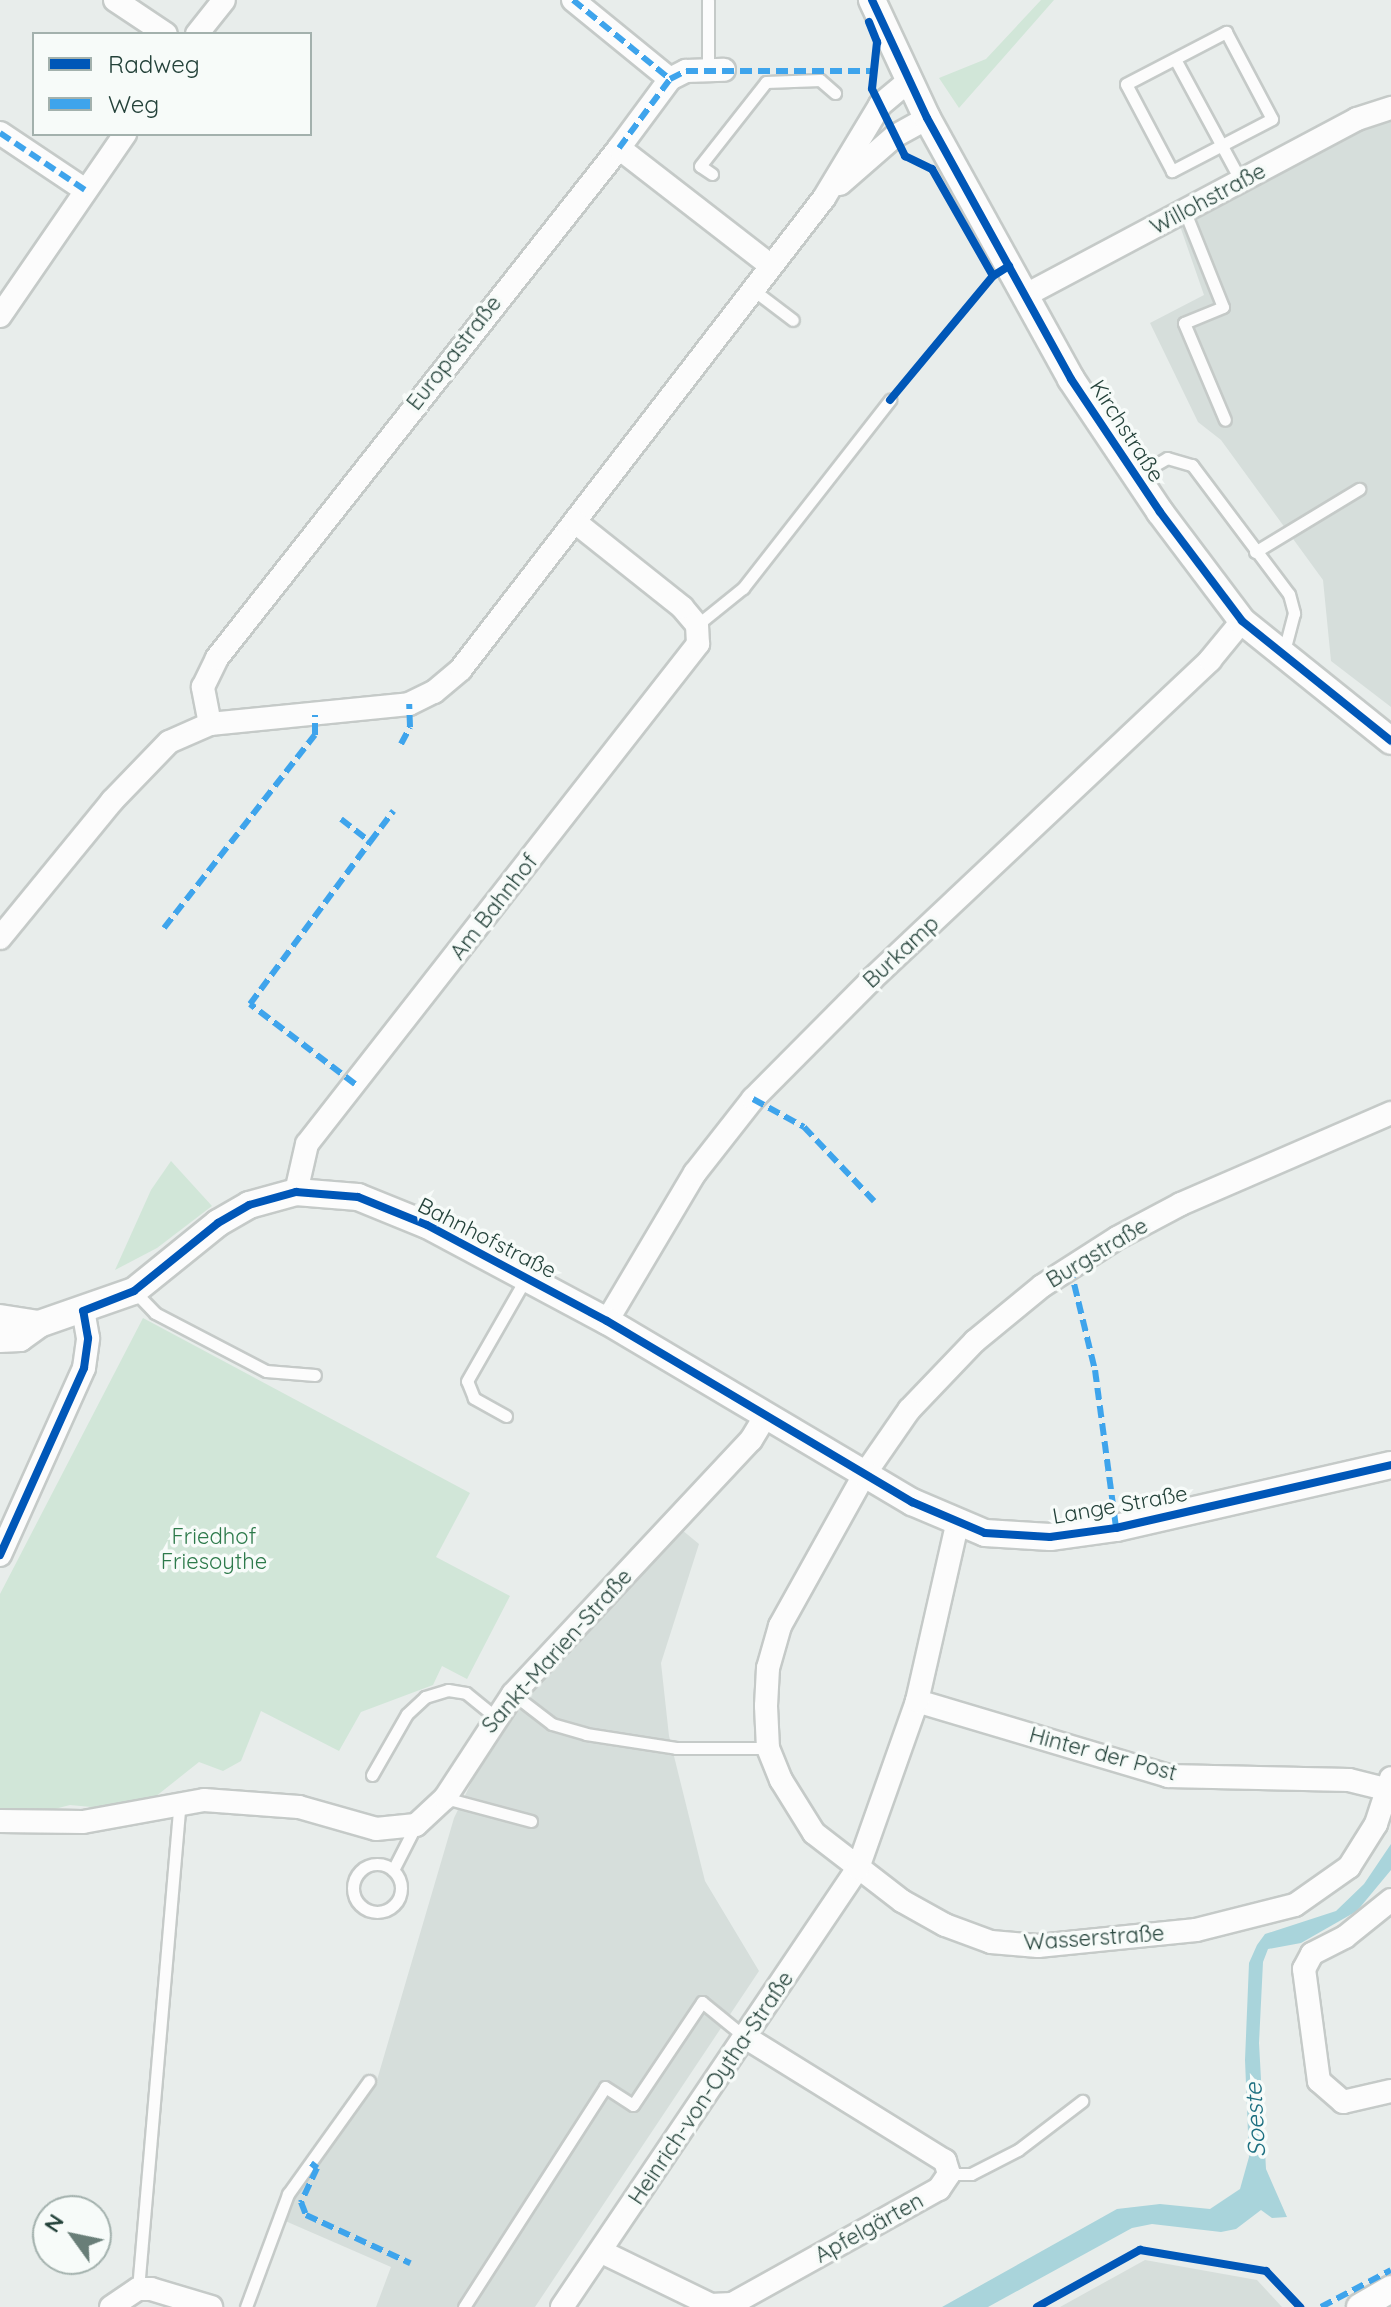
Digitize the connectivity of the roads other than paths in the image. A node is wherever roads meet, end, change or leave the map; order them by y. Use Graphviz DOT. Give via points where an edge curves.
graph roads {
  1 [pos="115,0"];
  2 [pos="224,0"];
  3 [pos="573,0"];
  4 [pos="708,0"];
  5 [pos="872,0"];
  6 [pos="163,32"];
  7 [pos="199,32"];
  8 [pos="1175,59"];
  9 [pos="716,70"];
  10 [pos="670,79"];
  11 [pos="909,81"];
  12 [pos="835,93"];
  13 [pos="1391,108"];
  14 [pos="927,118"];
  15 [pos="0,133"];
  16 [pos="124,136"];
  17 [pos="1221,146"];
  18 [pos="619,148"];
  19 [pos="712,174"];
  20 [pos="1242,182"];
  21 [pos="85,190"];
  22 [pos="824,198"];
  23 [pos="1185,212"];
  24 [pos="770,265"];
  25 [pos="752,289"];
  26 [pos="1026,295"];
  27 [pos="0,316"];
  28 [pos="793,320"];
  29 [pos="890,400"];
  30 [pos="1225,420"];
  31 [pos="1135,476"];
  32 [pos="1359,489"];
  33 [pos="575,522"];
  34 [pos="1255,552"];
  35 [pos="1242,621"];
  36 [pos="697,625"];
  37 [pos="1283,656"];
  38 [pos="210,724"];
  39 [pos="1391,741"];
  40 [pos="0,938"];
  41 [pos="1391,1113"];
  42 [pos="296,1192"];
  43 [pos="526,1278"];
  44 [pos="134,1291"];
  45 [pos="83,1311"];
  46 [pos="0,1318"];
  47 [pos="607,1321"];
  48 [pos="39,1324"];
  49 [pos="0,1339"];
  50 [pos="315,1375"];
  51 [pos="506,1416"];
  52 [pos="764,1418"];
  53 [pos="1391,1465"];
  54 [pos="864,1475"];
  55 [pos="957,1525"];
  56 [pos="0,1555"];
  57 [pos="513,1694"];
  58 [pos="917,1701"];
  59 [pos="494,1716"];
  60 [pos="768,1748"];
  61 [pos="372,1775"];
  62 [pos="1390,1784"];
  63 [pos="445,1798"];
  64 [pos="180,1803"];
  65 [pos="0,1821"];
  66 [pos="531,1821"];
  67 [pos="416,1825"];
  68 [pos="1384,1828"];
  69 [pos="858,1868"];
  70 [pos="393,1870"];
  71 [pos="1391,1900"];
  72 [pos="745,2037"];
  73 [pos="369,2081"];
  74 [pos="1391,2091"];
  75 [pos="1082,2101"];
  76 [pos="949,2174"];
  77 [pos="602,2252"];
  78 [pos="138,2289"];
  79 [pos="1391,2289"];
  80 [pos="111,2307"];
  81 [pos="211,2307"];
  82 [pos="246,2307"];
  83 [pos="464,2307"];
  84 [pos="562,2307"];
  85 [pos="1360,2307"];
  1 -- 6 [label="street"];
  2 -- 7 [label="street"];
  3 -- 10 [label="street"];
  4 -- 9 [label="lane"];
  5 -- 11 [label="street, Kirchstraße"];
  8 -- 17 [label="lane"];
  8 -- 17 [label="lane" via="1126,84 1165,159 1172,171"];
  8 -- 17 [label="lane" via="1226,32 1272,119"];
  9 -- 10 [label="street" via="686,71"];
  10 -- 18 [label="street, Europastraße"];
  11 -- 14 [label="street, Kirchstraße"];
  11 -- 22 [label="street" via="880,105"];
  12 -- 19 [label="lane" via="820,80 766,82 700,166"];
  13 -- 20 [label="street, Willohstraße" via="1357,119"];
  14 -- 22 [label="street" via="895,136"];
  14 -- 26 [label="street, Kirchstraße"];
  15 -- 21 [label="street"];
  16 -- 21 [label="street"];
  17 -- 20 [label="lane"];
  18 -- 24 [label="street"];
  18 -- 38 [label="street, Europastraße" via="217,658 203,687"];
  20 -- 23 [label="street, Willohstraße"];
  21 -- 27 [label="street"];
  22 -- 24 [label="street"];
  23 -- 26 [label="street, Willohstraße"];
  23 -- 30 [label="lane" via="1223,307 1184,323"];
  24 -- 25 [label="street"];
  25 -- 28 [label="lane"];
  25 -- 33 [label="street"];
  26 -- 31 [label="street, Kirchstraße" via="1071,379"];
  29 -- 36 [label="lane" via="743,588"];
  31 -- 34 [label="lane" via="1167,458 1192,465"];
  31 -- 35 [label="street, Kirchstraße"];
  32 -- 34 [label="lane"];
  33 -- 36 [label="street" via="682,607"];
  33 -- 38 [label="street" via="488,638 434,692 383,709"];
  34 -- 37 [label="lane" via="1289,594 1294,613"];
  35 -- 37 [label="street, Kirchstraße"];
  35 -- 47 [label="street, Burkamp" via="1210,660 871,980 753,1099 695,1173"];
  36 -- 42 [label="street, Am Bahnhof" via="698,644 307,1144"];
  37 -- 39 [label="street, Kirchstraße"];
  38 -- 40 [label="street" via="169,742 139,770"];
  41 -- 54 [label="street, Burgstraße" via="1117,1238 1042,1286 938,1378"];
  42 -- 43 [label="street, Bahnhofstraße" via="358,1197 427,1225"];
  42 -- 44 [label="street, Bahnhofstraße" via="249,1205 218,1223"];
  43 -- 47 [label="street, Bahnhofstraße"];
  43 -- 51 [label="lane" via="467,1381 474,1398"];
  44 -- 45 [label="street, Bahnhofstraße"];
  44 -- 50 [label="lane" via="155,1313 266,1371"];
  45 -- 48 [label="street, Bahnhofstraße"];
  45 -- 56 [label="street" via="88,1338 84,1368"];
  46 -- 48 [label="street, Bahnhofstraße"];
  47 -- 52 [label="street, Bahnhofstraße"];
  48 -- 49 [label="street, Bahnhofstraße" via="20,1338"];
  52 -- 54 [label="street, Bahnhofstraße"];
  52 -- 57 [label="street, Sankt-Marien-Straße" via="751,1440"];
  53 -- 55 [label="street, Lange Straße" via="1116,1528 1050,1537 985,1533"];
  54 -- 55 [label="street, Lange Straße"];
  54 -- 60 [label="street, Wasserstraße" via="780,1626 768,1668"];
  55 -- 58 [label="street, Heinrich-von-Oytha-Straße"];
  57 -- 59 [label="street, Sankt-Marien-Straße"];
  57 -- 60 [label="lane" via="552,1724 586,1734 676,1748"];
  58 -- 62 [label="street, Hinter der Post" via="1168,1776"];
  58 -- 69 [label="street, Heinrich-von-Oytha-Straße"];
  59 -- 61 [label="lane" via="466,1693 448,1690 425,1697 407,1714"];
  59 -- 63 [label="street, Sankt-Marien-Straße"];
  60 -- 69 [label="street, Wasserstraße" via="797,1810 814,1833"];
  62 -- 68 [label="street, Wasserstraße"];
  63 -- 66 [label="lane"];
  63 -- 67 [label="street, Sankt-Marien-Straße"];
  64 -- 65 [label="street" via="83,1822"];
  64 -- 67 [label="street" via="299,1807 376,1829"];
  64 -- 78 [label="lane"];
  67 -- 70 [label="lane"];
  68 -- 69 [label="street, Wasserstraße" via="1349,1867 1295,1905 1196,1930 1079,1943 991,1942 945,1925"];
  69 -- 72 [label="street, Heinrich-von-Oytha-Straße"];
  70 -- 70 [label="lane" via="371,1864 358,1872 352,1889 359,1905 377,1912 393,1906 401,1884"];
  71 -- 74 [label="street" via="1345,1937 1312,1954 1304,1969 1304,1994 1319,2081 1343,2102"];
  72 -- 76 [label="street" via="945,2161"];
  72 -- 77 [label="street, Heinrich-von-Oytha-Straße"];
  72 -- 83 [label="lane" via="702,2002 633,2105 605,2087"];
  73 -- 82 [label="lane" via="288,2194"];
  75 -- 76 [label="lane" via="1018,2150 971,2174"];
  76 -- 77 [label="street, Apfelgärten" via="939,2189 732,2304 711,2305"];
  77 -- 84 [label="street, Heinrich-von-Oytha-Straße"];
  78 -- 80 [label="street"];
  78 -- 81 [label="street"];
  79 -- 85 [label="street"];
}
